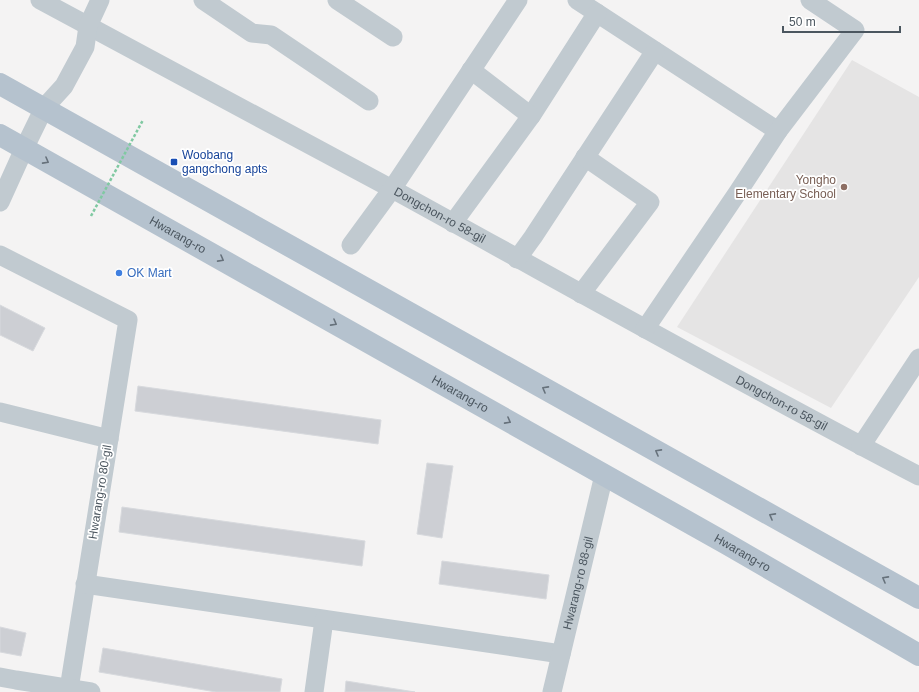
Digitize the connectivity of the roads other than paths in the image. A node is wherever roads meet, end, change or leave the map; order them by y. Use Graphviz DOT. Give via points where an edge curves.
graph roads {
  1 [pos="40,0"];
  2 [pos="100,0"];
  3 [pos="204,0"];
  4 [pos="337,0"];
  5 [pos="518,0"];
  6 [pos="578,0"];
  7 [pos="810,0"];
  8 [pos="597,13"];
  9 [pos="88,26"];
  10 [pos="393,37"];
  11 [pos="655,51"];
  12 [pos="471,70"];
  13 [pos="0,84"];
  14 [pos="369,101"];
  15 [pos="44,108"];
  16 [pos="531,116"];
  17 [pos="778,131"];
  18 [pos="0,135"];
  19 [pos="24,149"];
  20 [pos="585,157"];
  21 [pos="392,189"];
  22 [pos="0,202"];
  23 [pos="453,223"];
  24 [pos="351,245"];
  25 [pos="0,255"];
  26 [pos="517,259"];
  27 [pos="581,294"];
  28 [pos="645,329"];
  29 [pos="919,358"];
  30 [pos="0,412"];
  31 [pos="108,439"];
  32 [pos="861,446"];
  33 [pos="604,475"];
  34 [pos="919,476"];
  35 [pos="85,584"];
  36 [pos="919,598"];
  37 [pos="324,620"];
  38 [pos="561,654"];
  39 [pos="919,655"];
  40 [pos="0,677"];
  41 [pos="69,688"];
  42 [pos="91,692"];
  43 [pos="314,692"];
  44 [pos="552,692"];
  1 -- 9 [label="street"];
  2 -- 9 [label="street"];
  3 -- 14 [label="street" via="252,32 271,35"];
  4 -- 10 [label="street"];
  5 -- 12 [label="street, Dongchon-ro 58-gil"];
  6 -- 8 [label="street"];
  7 -- 17 [label="street" via="855,30"];
  8 -- 11 [label="street"];
  8 -- 16 [label="street"];
  9 -- 15 [label="street" via="85,47 64,86"];
  9 -- 21 [label="street"];
  11 -- 17 [label="street"];
  11 -- 20 [label="street"];
  12 -- 16 [label="street"];
  12 -- 21 [label="street, Dongchon-ro 58-gil"];
  13 -- 15 [label="main road"];
  15 -- 19 [label="street"];
  36 -- 15 [label="main road, one-way"];
  16 -- 23 [label="street"];
  17 -- 28 [label="street"];
  18 -- 19 [label="main road, Hwarang-ro"];
  19 -- 22 [label="street"];
  19 -- 33 [label="main road, Hwarang-ro, one-way"];
  20 -- 26 [label="street"];
  20 -- 27 [label="street" via="650,202"];
  21 -- 23 [label="street, Dongchon-ro 58-gil"];
  21 -- 24 [label="street"];
  23 -- 26 [label="street, Dongchon-ro 58-gil"];
  25 -- 31 [label="street" via="128,320"];
  26 -- 27 [label="street, Dongchon-ro 58-gil"];
  27 -- 28 [label="street, Dongchon-ro 58-gil"];
  28 -- 32 [label="street, Dongchon-ro 58-gil"];
  29 -- 32 [label="street"];
  30 -- 31 [label="street, Hwarang-ro 80-gil"];
  31 -- 35 [label="street, Hwarang-ro 80-gil"];
  32 -- 34 [label="street, Dongchon-ro 58-gil"];
  33 -- 38 [label="street, Hwarang-ro 88-gil"];
  33 -- 39 [label="main road, Hwarang-ro"];
  35 -- 37 [label="street"];
  35 -- 41 [label="street, Hwarang-ro 80-gil"];
  37 -- 38 [label="street"];
  37 -- 43 [label="street"];
  38 -- 44 [label="street, Hwarang-ro 88-gil"];
  40 -- 41 [label="street"];
  41 -- 42 [label="street"];
}
